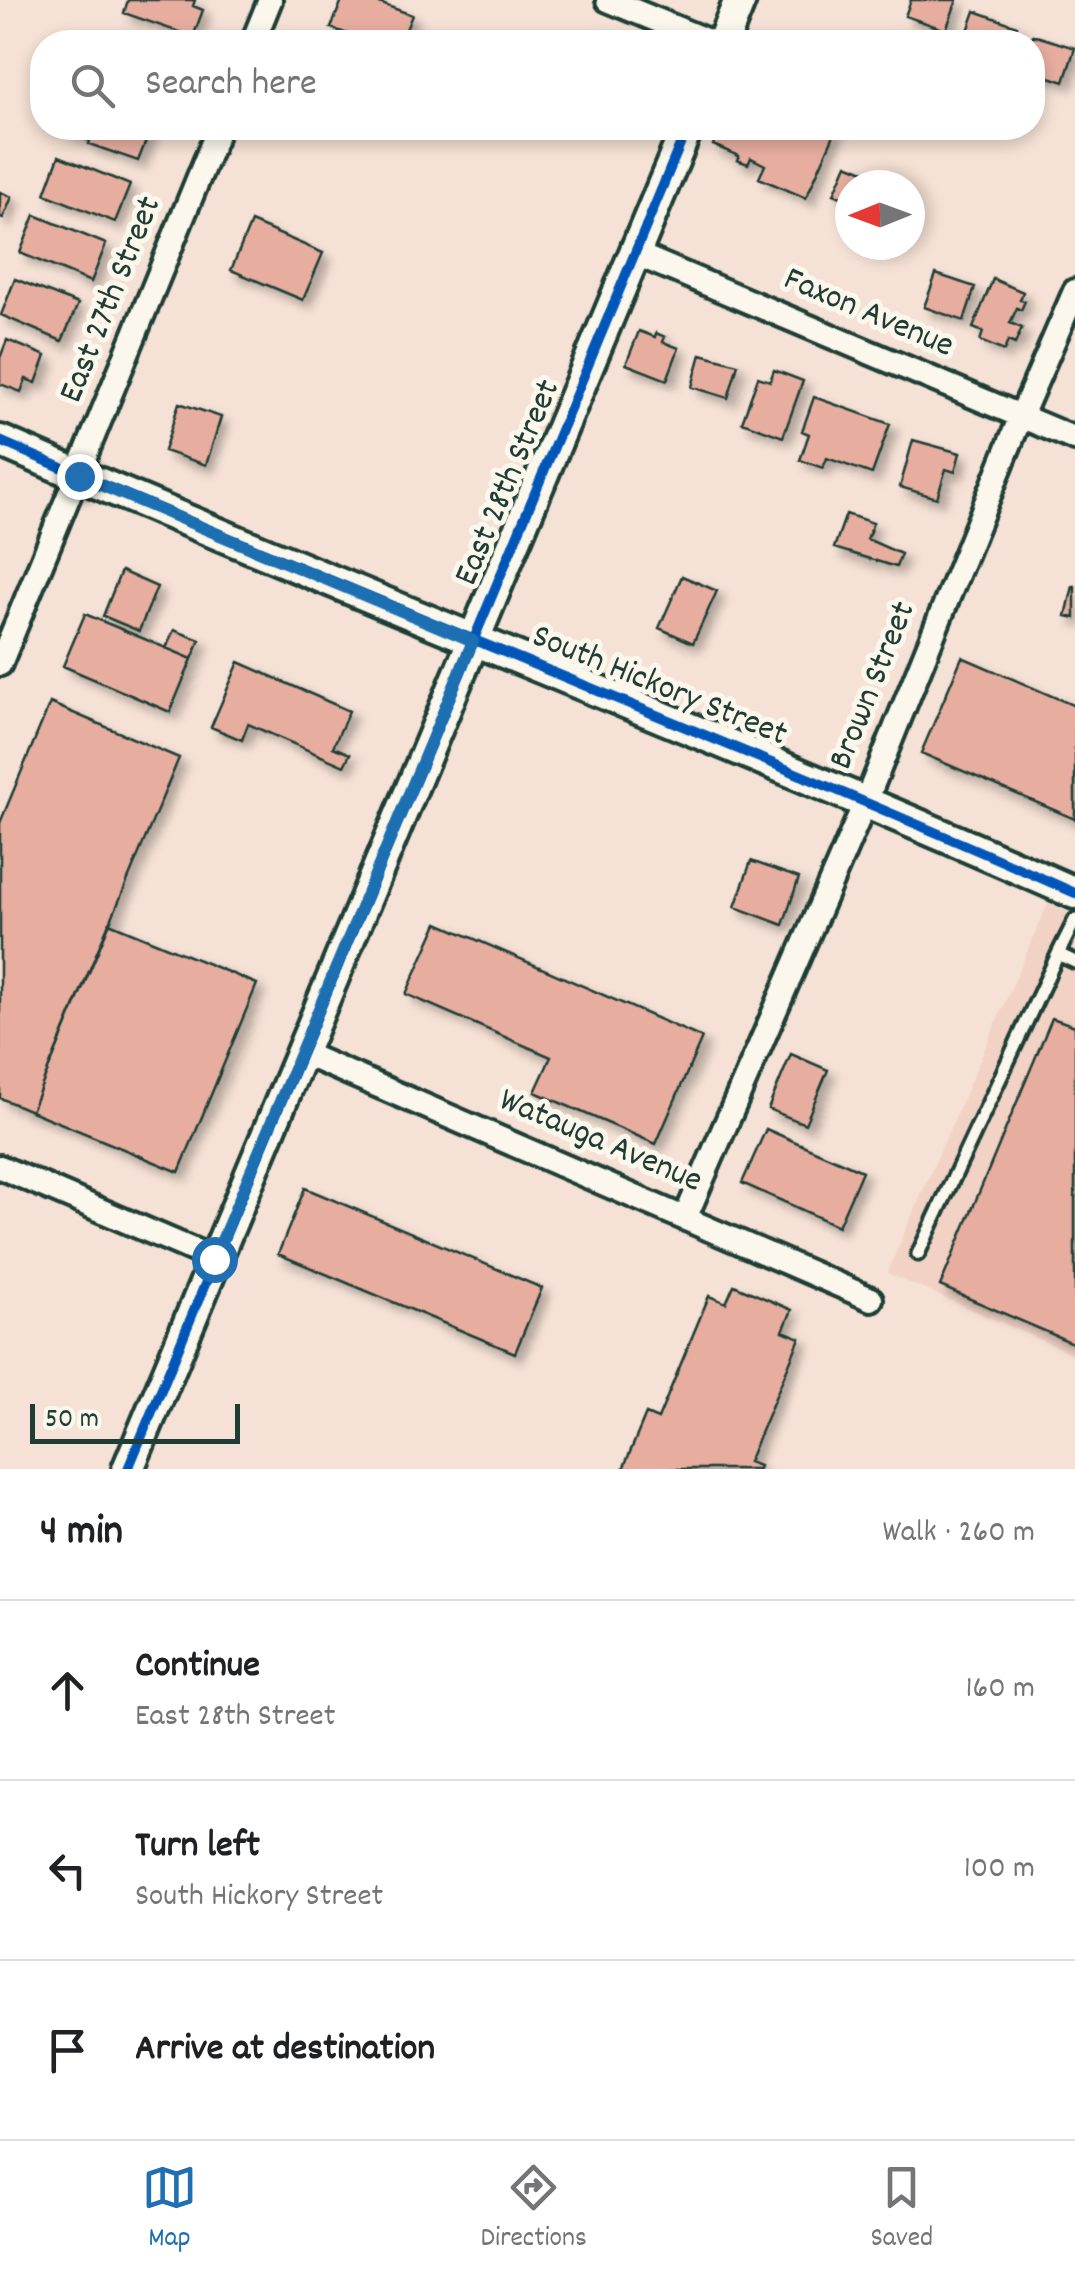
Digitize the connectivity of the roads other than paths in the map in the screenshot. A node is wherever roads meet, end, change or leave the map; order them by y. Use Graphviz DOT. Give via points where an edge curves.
graph roads {
  1 [pos="270,0"];
  2 [pos="608,0"];
  3 [pos="740,0"];
  4 [pos="258,30"];
  5 [pos="681,30"];
  6 [pos="728,30"];
  7 [pos="214,140"];
  8 [pos="682,140"];
  9 [pos="634,253"];
  10 [pos="1075,290"];
  11 [pos="1021,416"];
  12 [pos="1075,439"];
  13 [pos="0,442"];
  14 [pos="79,476"];
  15 [pos="473,641"];
  16 [pos="0,664"];
  17 [pos="866,801"];
  18 [pos="1075,894"];
  19 [pos="1075,920"];
  20 [pos="1058,954"];
  21 [pos="1075,962"];
  22 [pos="300,1052"];
  23 [pos="0,1167"];
  24 [pos="686,1216"];
  25 [pos="918,1254"];
  26 [pos="214,1259"];
  27 [pos="872,1299"];
  28 [pos="128,1469"];
  1 -- 4 [label="street"];
  2 -- 5 [label="street"];
  3 -- 6 [label="street"];
  7 -- 14 [label="street, East 27th Street"];
  8 -- 9 [label="street, East 28th Street"];
  9 -- 11 [label="street, Faxon Avenue"];
  9 -- 15 [label="street, East 28th Street"];
  10 -- 11 [label="street, Brown Street"];
  11 -- 12 [label="street, Faxon Avenue"];
  11 -- 17 [label="street, Brown Street"];
  13 -- 14 [label="street, South Hickory Street"];
  14 -- 15 [label="street, South Hickory Street"];
  14 -- 16 [label="street, East 27th Street"];
  15 -- 17 [label="street, South Hickory Street"];
  15 -- 22 [label="street, East 28th Street"];
  17 -- 18 [label="street, South Hickory Street"];
  17 -- 24 [label="street, Brown Street"];
  19 -- 20 [label="lane"];
  20 -- 21 [label="lane"];
  20 -- 25 [label="lane"];
  22 -- 24 [label="street, Watauga Avenue"];
  22 -- 26 [label="street, East 28th Street"];
  23 -- 26 [label="street"];
  24 -- 27 [label="street, Watauga Avenue"];
  26 -- 28 [label="street, East 28th Street"];
}
